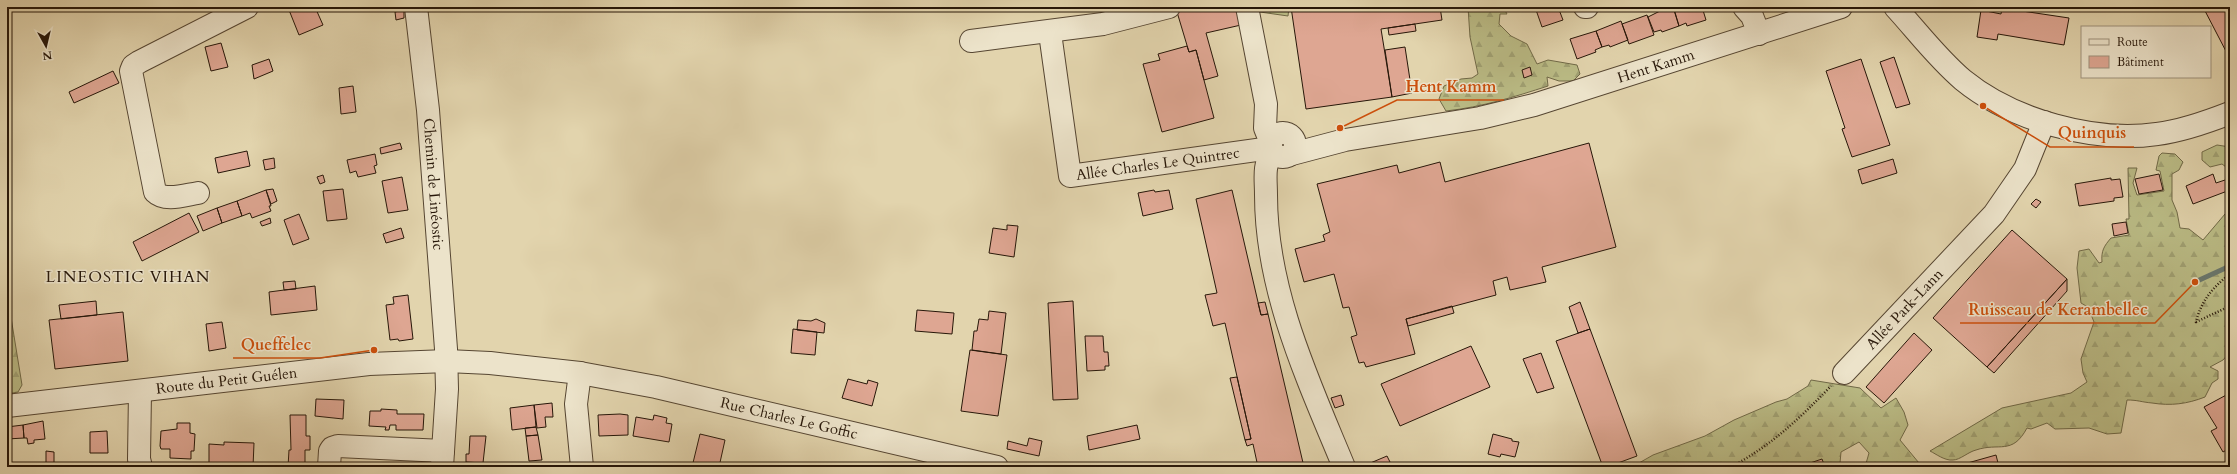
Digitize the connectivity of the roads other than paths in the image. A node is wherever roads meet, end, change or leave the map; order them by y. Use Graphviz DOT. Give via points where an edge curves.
graph roads {
  1 [pos="247,7"];
  2 [pos="416,7"];
  3 [pos="1169,7"];
  4 [pos="1247,7"];
  5 [pos="1744,7"];
  6 [pos="1895,7"];
  7 [pos="1832,9"];
  8 [pos="1050,33"];
  9 [pos="1759,34"];
  10 [pos="971,42"];
  11 [pos="2230,114"];
  12 [pos="2044,122"];
  13 [pos="1282,146"];
  14 [pos="198,193"];
  15 [pos="447,361"];
  16 [pos="580,373"];
  17 [pos="1844,373"];
  18 [pos="140,390"];
  19 [pos="7,406"];
  20 [pos="442,459"];
  21 [pos="141,467"];
  22 [pos="329,467"];
  23 [pos="582,467"];
  24 [pos="997,467"];
  25 [pos="1344,467"];
  1 -- 14 [label="street" via="139,62 131,71 155,192 167,197"];
  2 -- 15 [label="street, Chemin de Linéostic" via="428,110"];
  3 -- 8 [label="street" via="1103,24"];
  4 -- 13 [label="street" via="1266,104 1265,128"];
  5 -- 9 [label="street" via="1752,16"];
  6 -- 12 [label="street" via="1964,80 2008,107"];
  7 -- 9 [label="street, Hent Kamm"];
  8 -- 10 [label="street"];
  8 -- 13 [label="street, Allée Charles Le Quintrec" via="1070,176"];
  9 -- 13 [label="street, Hent Kamm" via="1534,106 1480,118 1345,140"];
  11 -- 12 [label="street" via="2172,132 2137,136 2091,132"];
  12 -- 17 [label="street, Allée Park-Lann" via="2025,169 1994,214"];
  13 -- 25 [label="street" via="1265,168 1265,209 1269,244 1286,317"];
  15 -- 16 [label="street, Rue Charles Le Goffic"];
  15 -- 18 [label="street, Route du Petit Guélen" via="369,364"];
  15 -- 20 [label="street, Chemin de Linéostic"];
  16 -- 23 [label="street" via="576,404"];
  16 -- 24 [label="street, Rue Charles Le Goffic" via="696,395"];
  18 -- 19 [label="street, Route du Petit Guélen"];
  18 -- 21 [label="street"];
  20 -- 22 [label="street" via="338,446 330,451"];
}
